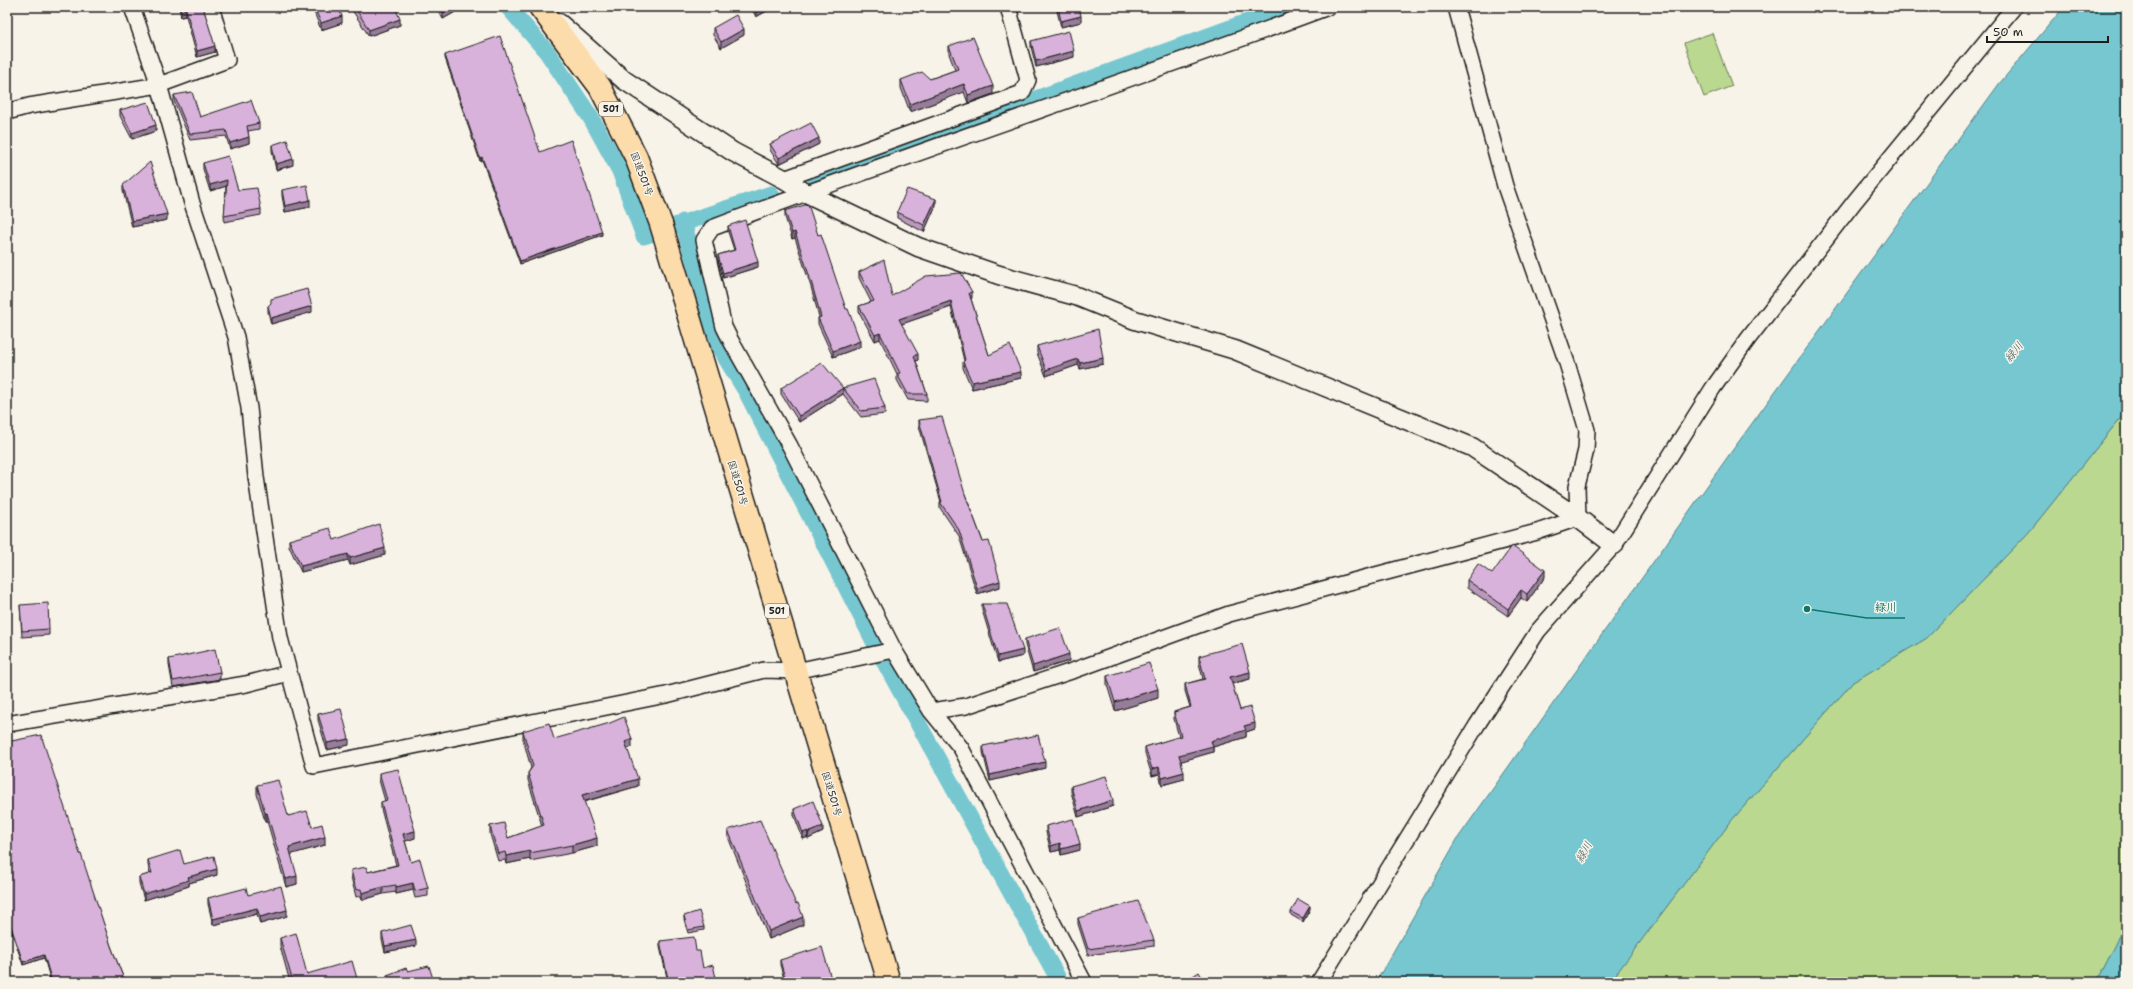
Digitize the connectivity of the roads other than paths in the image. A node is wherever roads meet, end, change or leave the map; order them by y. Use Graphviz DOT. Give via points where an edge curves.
graph roads {
  1 [pos="132,7"];
  2 [pos="211,7"];
  3 [pos="541,7"];
  4 [pos="1008,7"];
  5 [pos="1328,7"];
  6 [pos="1456,7"];
  7 [pos="2014,7"];
  8 [pos="159,85"];
  9 [pos="7,112"];
  10 [pos="784,179"];
  11 [pos="806,193"];
  12 [pos="1578,518"];
  13 [pos="1614,545"];
  14 [pos="885,652"];
  15 [pos="796,671"];
  16 [pos="289,673"];
  17 [pos="931,711"];
  18 [pos="7,724"];
  19 [pos="889,982"];
  20 [pos="1084,982"];
  21 [pos="1319,982"];
  1 -- 8 [label="street"];
  2 -- 8 [label="street" via="227,60"];
  3 -- 10 [label="street" via="624,80 733,152"];
  3 -- 15 [label="highway, 国道501号 / 501" via="600,87 636,157 663,231"];
  4 -- 10 [label="street" via="1028,80 1022,94"];
  5 -- 11 [label="street" via="1074,100"];
  6 -- 12 [label="street" via="1505,186 1567,363 1587,430 1586,450 1577,486"];
  7 -- 13 [label="street" via="1860,195 1748,339 1713,388"];
  8 -- 9 [label="street" via="29,106"];
  8 -- 16 [label="street" via="192,203 236,336 249,408 256,477 280,638"];
  10 -- 11 [label="street"];
  11 -- 12 [label="street" via="918,247 999,275 1076,296 1135,320 1235,350 1472,447"];
  11 -- 14 [label="street" via="712,228 704,240 724,327 790,446"];
  12 -- 13 [label="street"];
  12 -- 17 [label="street" via="1537,532 1229,614 1075,670 973,703"];
  13 -- 21 [label="street" via="1538,631 1476,725"];
  14 -- 15 [label="street"];
  14 -- 17 [label="street"];
  15 -- 16 [label="street" via="764,670 666,695 314,766"];
  15 -- 19 [label="highway, 国道501号 / 501"];
  16 -- 18 [label="street" via="246,684"];
  17 -- 20 [label="street" via="961,748"];
}
